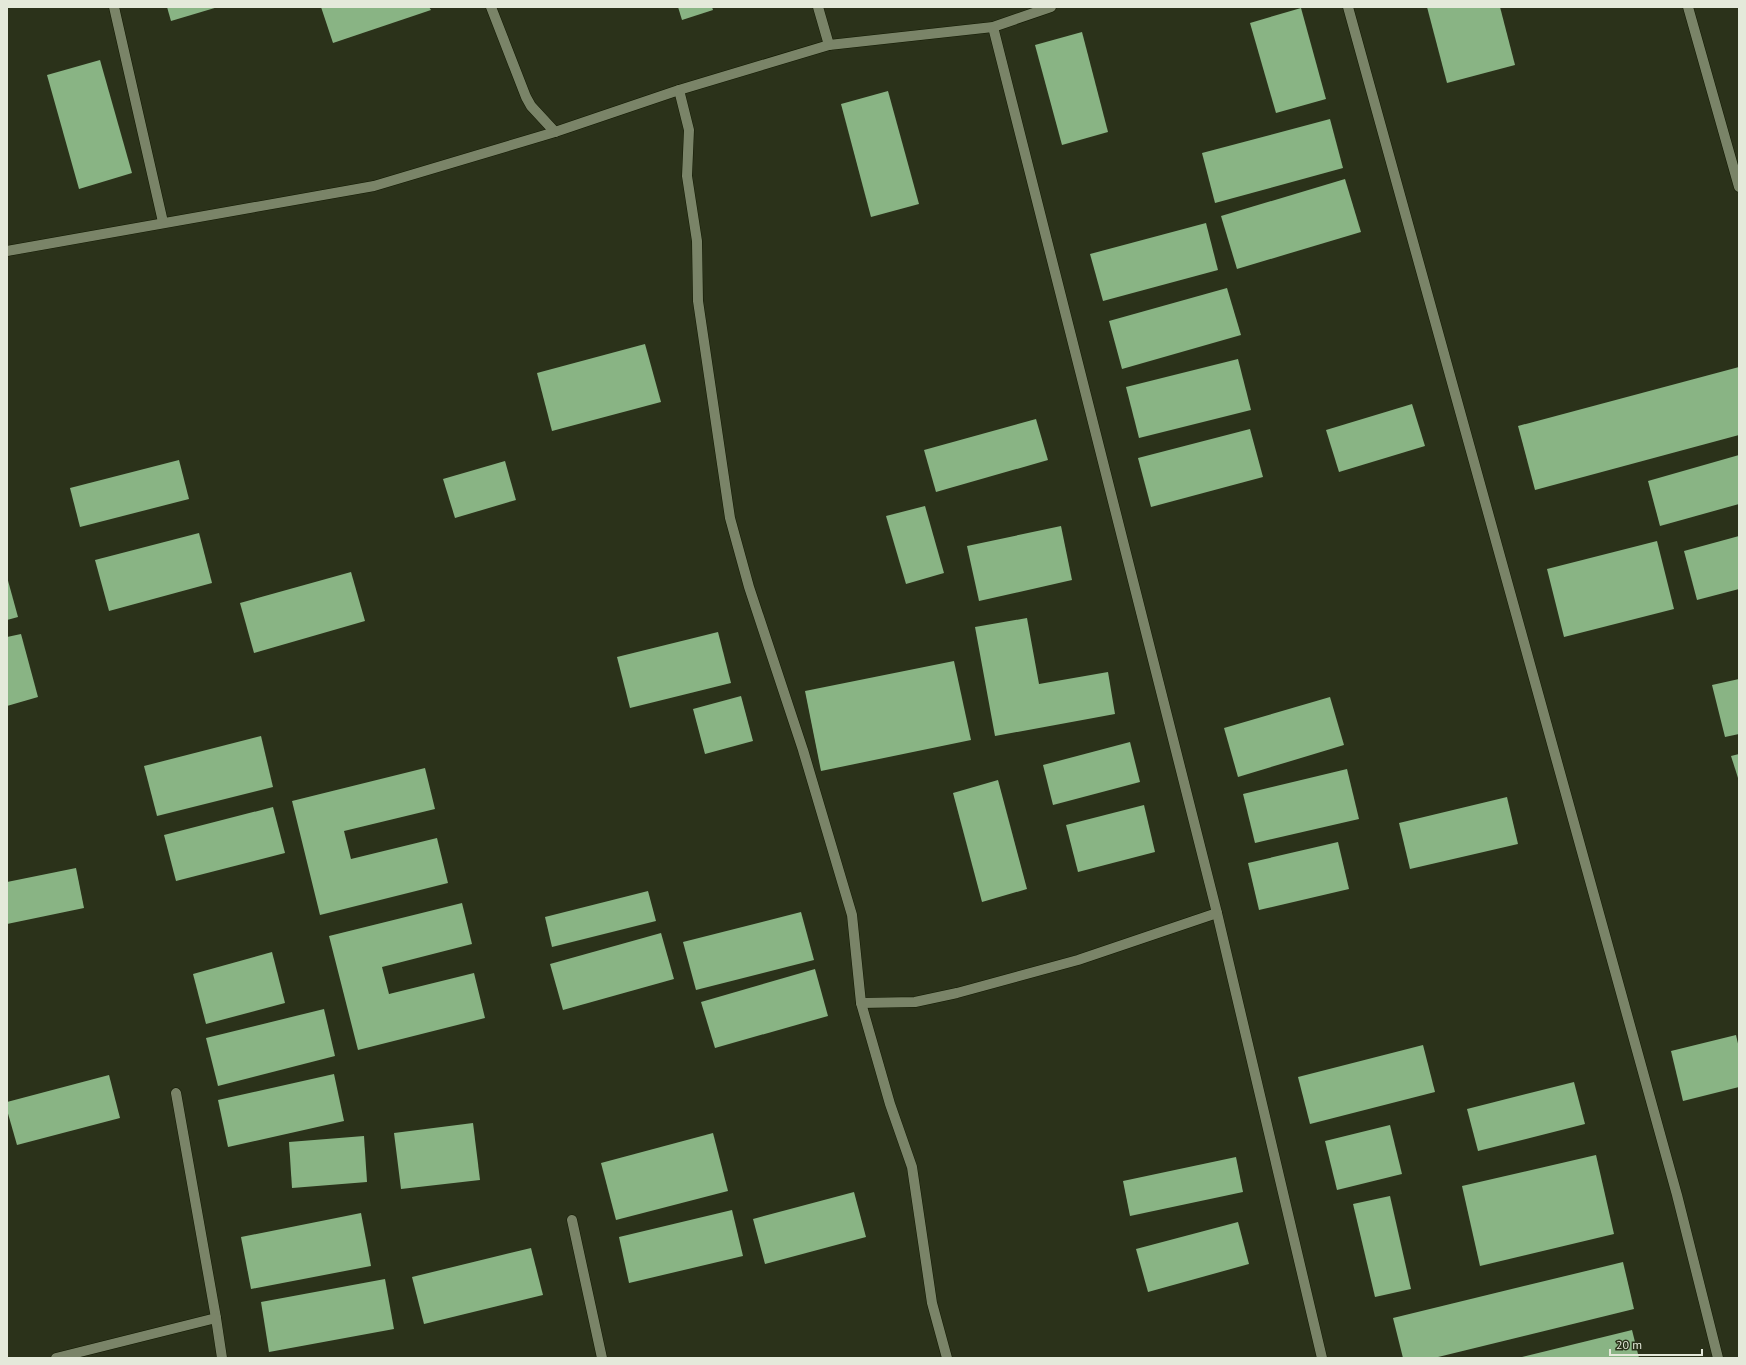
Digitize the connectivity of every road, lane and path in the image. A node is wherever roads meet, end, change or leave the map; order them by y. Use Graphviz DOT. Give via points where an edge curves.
graph roads {
  1 [pos="114,7"];
  2 [pos="491,7"];
  3 [pos="818,7"];
  4 [pos="1050,7"];
  5 [pos="1348,7"];
  6 [pos="1688,7"];
  7 [pos="993,27"];
  8 [pos="829,46"];
  9 [pos="679,90"];
  10 [pos="555,132"];
  11 [pos="1739,187"];
  12 [pos="163,222"];
  13 [pos="7,251"];
  14 [pos="1217,913"];
  15 [pos="861,1003"];
  16 [pos="176,1093"];
  17 [pos="572,1220"];
  18 [pos="216,1318"];
  19 [pos="56,1358"];
  20 [pos="222,1358"];
  21 [pos="602,1358"];
  22 [pos="947,1358"];
  23 [pos="1322,1358"];
  24 [pos="1718,1358"];
  1 -- 12 [label="street"];
  2 -- 10 [label="street" via="526,97"];
  3 -- 8 [label="street"];
  4 -- 7 [label="street"];
  5 -- 24 [label="street" via="1677,1195"];
  6 -- 11 [label="street"];
  7 -- 8 [label="street"];
  7 -- 14 [label="street"];
  8 -- 9 [label="street"];
  9 -- 10 [label="street"];
  9 -- 15 [label="street" via="689,130 687,176 697,242 698,301 730,518 749,587 803,750 852,915"];
  10 -- 12 [label="street" via="374,186"];
  12 -- 13 [label="street"];
  14 -- 15 [label="street" via="1078,960 957,993 915,1002"];
  14 -- 23 [label="street"];
  15 -- 22 [label="street" via="890,1104 912,1167 932,1303"];
  16 -- 18 [label="street"];
  17 -- 21 [label="street"];
  18 -- 19 [label="street"];
  18 -- 20 [label="street"];
}
